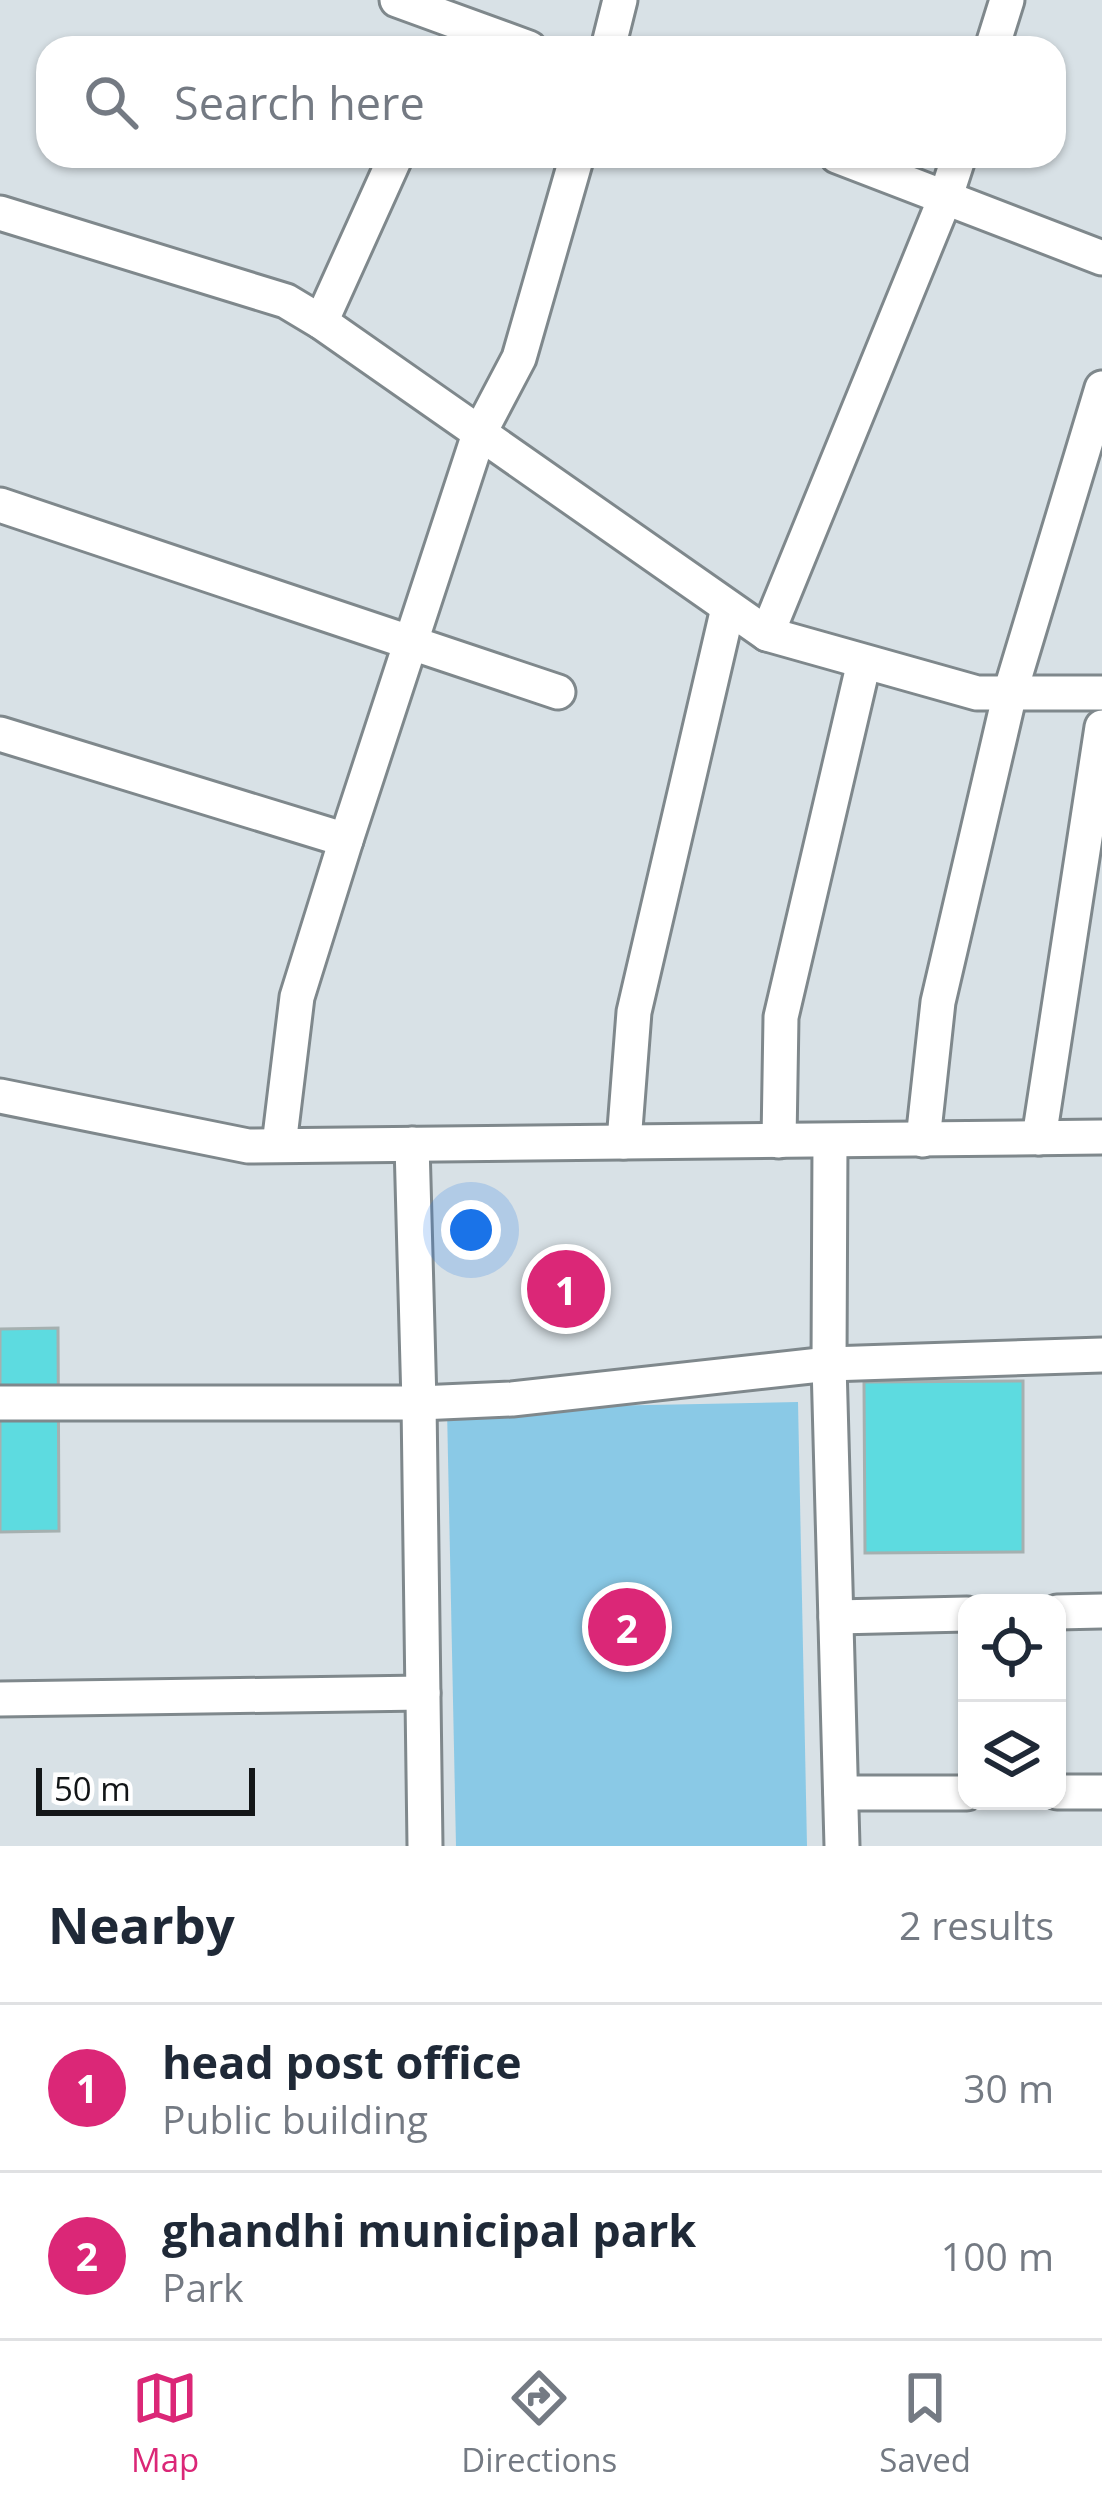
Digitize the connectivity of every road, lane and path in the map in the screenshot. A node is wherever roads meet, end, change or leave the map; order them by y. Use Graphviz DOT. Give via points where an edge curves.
graph roads {
  1 [pos="397,0"];
  2 [pos="620,0"];
  3 [pos="1007,0"];
  4 [pos="451,35"];
  5 [pos="611,36"];
  6 [pos="996,36"];
  7 [pos="391,168"];
  8 [pos="574,168"];
  9 [pos="870,168"];
  10 [pos="954,168"];
  11 [pos="946,196"];
  12 [pos="0,213"];
  13 [pos="1102,257"];
  14 [pos="321,322"];
  15 [pos="1102,388"];
  16 [pos="479,434"];
  17 [pos="0,505"];
  18 [pos="728,608"];
  19 [pos="767,634"];
  20 [pos="409,645"];
  21 [pos="864,662"];
  22 [pos="558,692"];
  23 [pos="1010,693"];
  24 [pos="1102,693"];
  25 [pos="1102,727"];
  26 [pos="0,734"];
  27 [pos="346,840"];
  28 [pos="0,1096"];
  29 [pos="1102,1137"];
  30 [pos="1039,1138"];
  31 [pos="923,1140"];
  32 [pos="779,1141"];
  33 [pos="830,1141"];
  34 [pos="624,1142"];
  35 [pos="412,1144"];
  36 [pos="279,1145"];
  37 [pos="1102,1355"];
  38 [pos="829,1364"];
  39 [pos="0,1403"];
  40 [pos="419,1403"];
  41 [pos="1102,1611"];
  42 [pos="1066,1612"];
  43 [pos="958,1614"];
  44 [pos="836,1617"];
  45 [pos="423,1693"];
  46 [pos="0,1699"];
  47 [pos="1066,1792"];
  48 [pos="1102,1792"];
  49 [pos="841,1793"];
  50 [pos="958,1793"];
  51 [pos="425,1846"];
  52 [pos="842,1846"];
  1 -- 4 [label="street"];
  2 -- 5 [label="street"];
  3 -- 6 [label="street"];
  7 -- 14 [label="street"];
  8 -- 16 [label="street" via="519,358"];
  9 -- 11 [label="street"];
  10 -- 11 [label="street"];
  11 -- 13 [label="street"];
  11 -- 19 [label="street"];
  12 -- 14 [label="street" via="286,302"];
  14 -- 16 [label="street"];
  15 -- 23 [label="street"];
  16 -- 18 [label="street"];
  16 -- 20 [label="street"];
  17 -- 20 [label="street"];
  18 -- 19 [label="street"];
  18 -- 34 [label="street" via="634,1012"];
  19 -- 21 [label="street"];
  20 -- 22 [label="street"];
  20 -- 27 [label="street"];
  21 -- 23 [label="street" via="977,693"];
  21 -- 32 [label="street" via="781,1017"];
  23 -- 24 [label="street"];
  23 -- 31 [label="street" via="938,1002"];
  25 -- 30 [label="street"];
  26 -- 27 [label="street"];
  27 -- 36 [label="street" via="297,997"];
  28 -- 36 [label="street" via="248,1146"];
  29 -- 30 [label="street"];
  30 -- 31 [label="street"];
  31 -- 33 [label="street"];
  32 -- 33 [label="street"];
  32 -- 34 [label="street"];
  33 -- 38 [label="street"];
  34 -- 35 [label="street"];
  35 -- 36 [label="street"];
  35 -- 40 [label="street"];
  37 -- 38 [label="street"];
  38 -- 40 [label="street"];
  38 -- 44 [label="street"];
  39 -- 40 [label="street"];
  40 -- 45 [label="street"];
  41 -- 42 [label="street"];
  43 -- 44 [label="street"];
  44 -- 49 [label="street"];
  45 -- 46 [label="street"];
  45 -- 51 [label="street"];
  47 -- 48 [label="street"];
  49 -- 50 [label="street"];
  49 -- 52 [label="street"];
}
